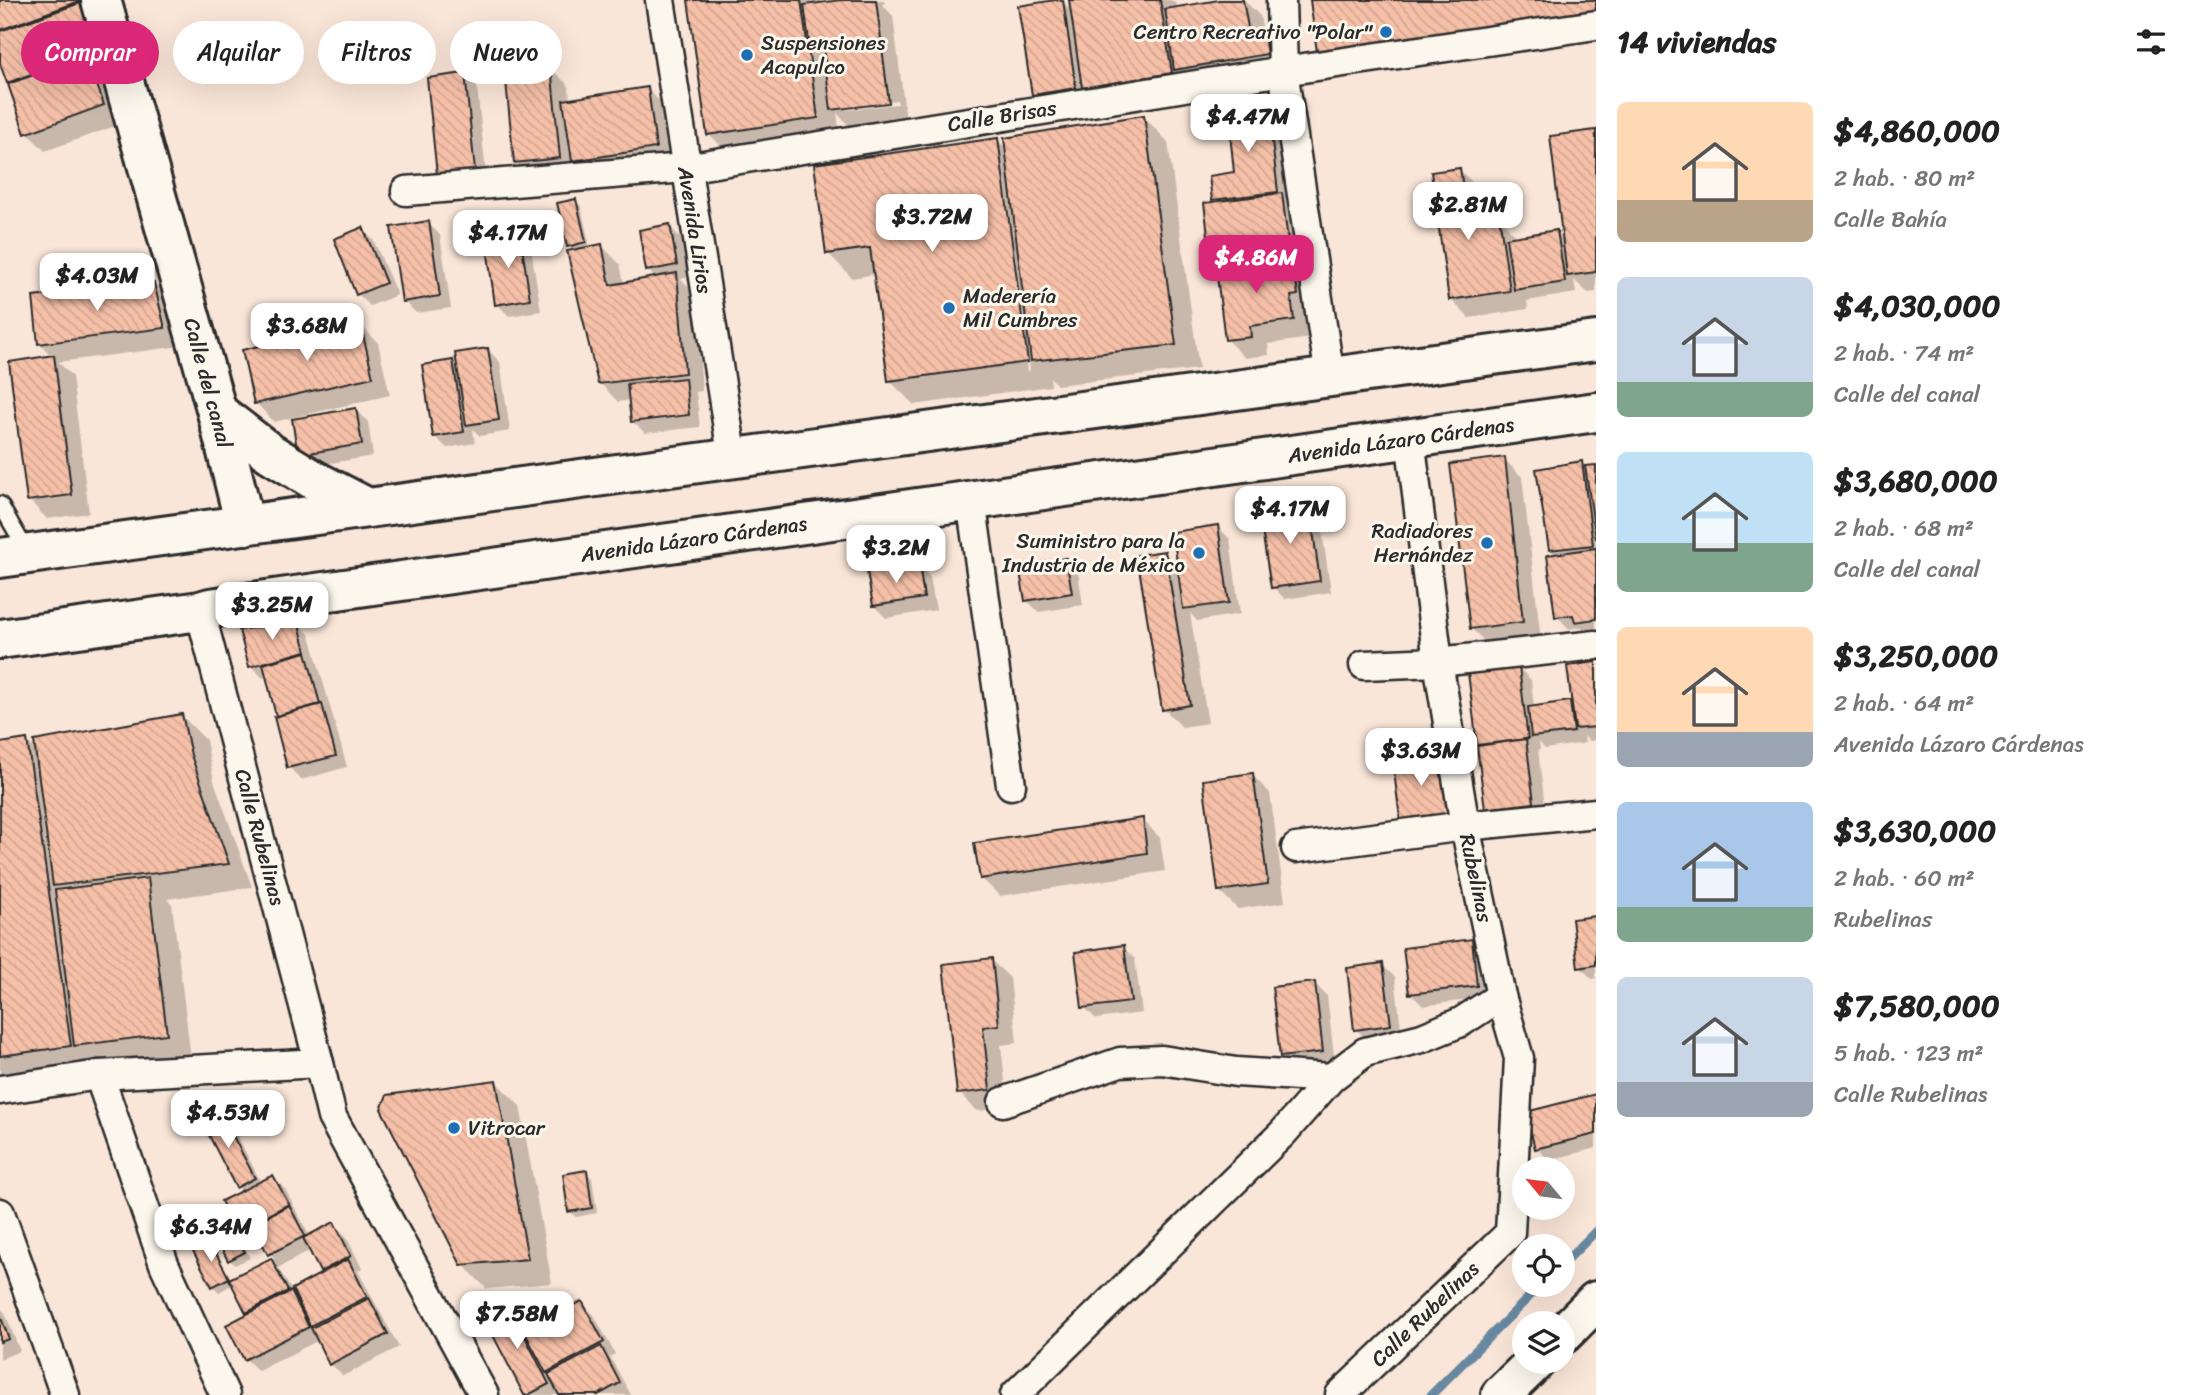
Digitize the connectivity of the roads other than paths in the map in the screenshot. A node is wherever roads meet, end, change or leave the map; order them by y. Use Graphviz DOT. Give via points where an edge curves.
graph roads {
  1 [pos="101,0"];
  2 [pos="660,0"];
  3 [pos="1281,0"];
  4 [pos="1596,25"];
  5 [pos="1283,71"];
  6 [pos="685,167"];
  7 [pos="406,191"];
  8 [pos="1596,341"];
  9 [pos="1329,377"];
  10 [pos="217,412"];
  11 [pos="1596,412"];
  12 [pos="1410,438"];
  13 [pos="733,460"];
  14 [pos="971,500"];
  15 [pos="0,504"];
  16 [pos="368,508"];
  17 [pos="245,524"];
  18 [pos="14,556"];
  19 [pos="200,611"];
  20 [pos="0,639"];
  21 [pos="1596,645"];
  22 [pos="1438,662"];
  23 [pos="1364,665"];
  24 [pos="1011,785"];
  25 [pos="1596,813"];
  26 [pos="1465,826"];
  27 [pos="1296,848"];
  28 [pos="1501,996"];
  29 [pos="319,1063"];
  30 [pos="99,1074"];
  31 [pos="1331,1078"];
  32 [pos="0,1090"];
  33 [pos="1003,1102"];
  34 [pos="0,1213"];
  35 [pos="1510,1233"];
  36 [pos="1596,1301"];
  37 [pos="1575,1322"];
  38 [pos="1523,1374"];
  39 [pos="65,1395"];
  40 [pos="225,1395"];
  41 [pos="484,1395"];
  42 [pos="1015,1395"];
  43 [pos="1340,1395"];
  44 [pos="1501,1395"];
  1 -- 10 [label="main road, Calle del canal"];
  2 -- 6 [label="street, Avenida Lirios"];
  3 -- 5 [label="street"];
  4 -- 5 [label="street, Calle Brisas"];
  5 -- 6 [label="street, Calle Brisas"];
  5 -- 9 [label="street"];
  6 -- 7 [label="street, Calle Brisas"];
  6 -- 13 [label="street, Avenida Lirios"];
  8 -- 9 [label="main road"];
  9 -- 13 [label="main road"];
  10 -- 16 [label="main road" via="270,453"];
  10 -- 17 [label="main road, Calle del canal"];
  11 -- 12 [label="main road, Avenida Lázaro Cárdenas"];
  12 -- 14 [label="main road, Avenida Lázaro Cárdenas"];
  12 -- 22 [label="street, Rubelinas"];
  13 -- 16 [label="main road"];
  14 -- 19 [label="main road, Avenida Lázaro Cárdenas"];
  14 -- 24 [label="street"];
  15 -- 18 [label="lane"];
  16 -- 17 [label="main road"];
  17 -- 18 [label="main road"];
  19 -- 20 [label="main road, Avenida Lázaro Cárdenas"];
  19 -- 29 [label="street, Calle Rubelinas"];
  21 -- 22 [label="street"];
  22 -- 23 [label="street"];
  22 -- 26 [label="street, Rubelinas"];
  25 -- 26 [label="street"];
  26 -- 27 [label="street"];
  26 -- 28 [label="street, Rubelinas"];
  28 -- 31 [label="street" via="1461,1022 1422,1038 1365,1052"];
  28 -- 35 [label="street, Rubelinas" via="1519,1058"];
  29 -- 30 [label="street"];
  29 -- 41 [label="street, Calle Rubelinas" via="332,1117"];
  30 -- 32 [label="street"];
  30 -- 40 [label="street" via="164,1264"];
  31 -- 33 [label="street" via="1236,1072 1162,1060 1120,1062"];
  31 -- 42 [label="street" via="1283,1133"];
  34 -- 39 [label="street"];
  35 -- 43 [label="street, Calle Rubelinas"];
  36 -- 37 [label="main road"];
  38 -- 44 [label="main road"];
}
